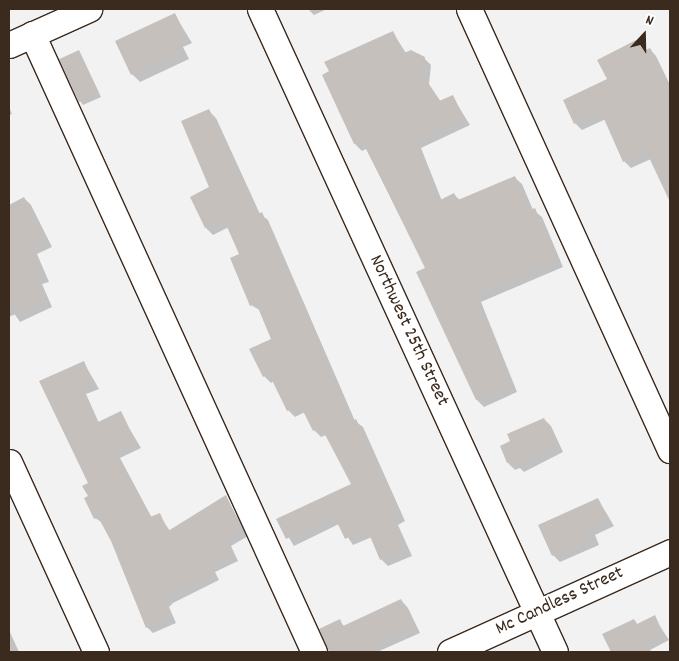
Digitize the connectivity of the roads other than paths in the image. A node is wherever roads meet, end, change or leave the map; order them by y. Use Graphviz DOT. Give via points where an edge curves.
graph roads {
  1 [pos="89,9"];
  2 [pos="260,9"];
  3 [pos="469,9"];
  4 [pos="32,34"];
  5 [pos="9,45"];
  6 [pos="670,450"];
  7 [pos="9,462"];
  8 [pos="670,552"];
  9 [pos="537,613"];
  10 [pos="96,652"];
  11 [pos="314,652"];
  12 [pos="450,652"];
  13 [pos="555,652"];
  1 -- 4 [label="street"];
  2 -- 9 [label="street, Northwest 25th Street"];
  3 -- 6 [label="street"];
  4 -- 5 [label="street"];
  4 -- 11 [label="street"];
  7 -- 10 [label="street"];
  8 -- 9 [label="street, Mc Candless Street"];
  9 -- 12 [label="street, Mc Candless Street"];
  9 -- 13 [label="street, Northwest 25th Street"];
}
